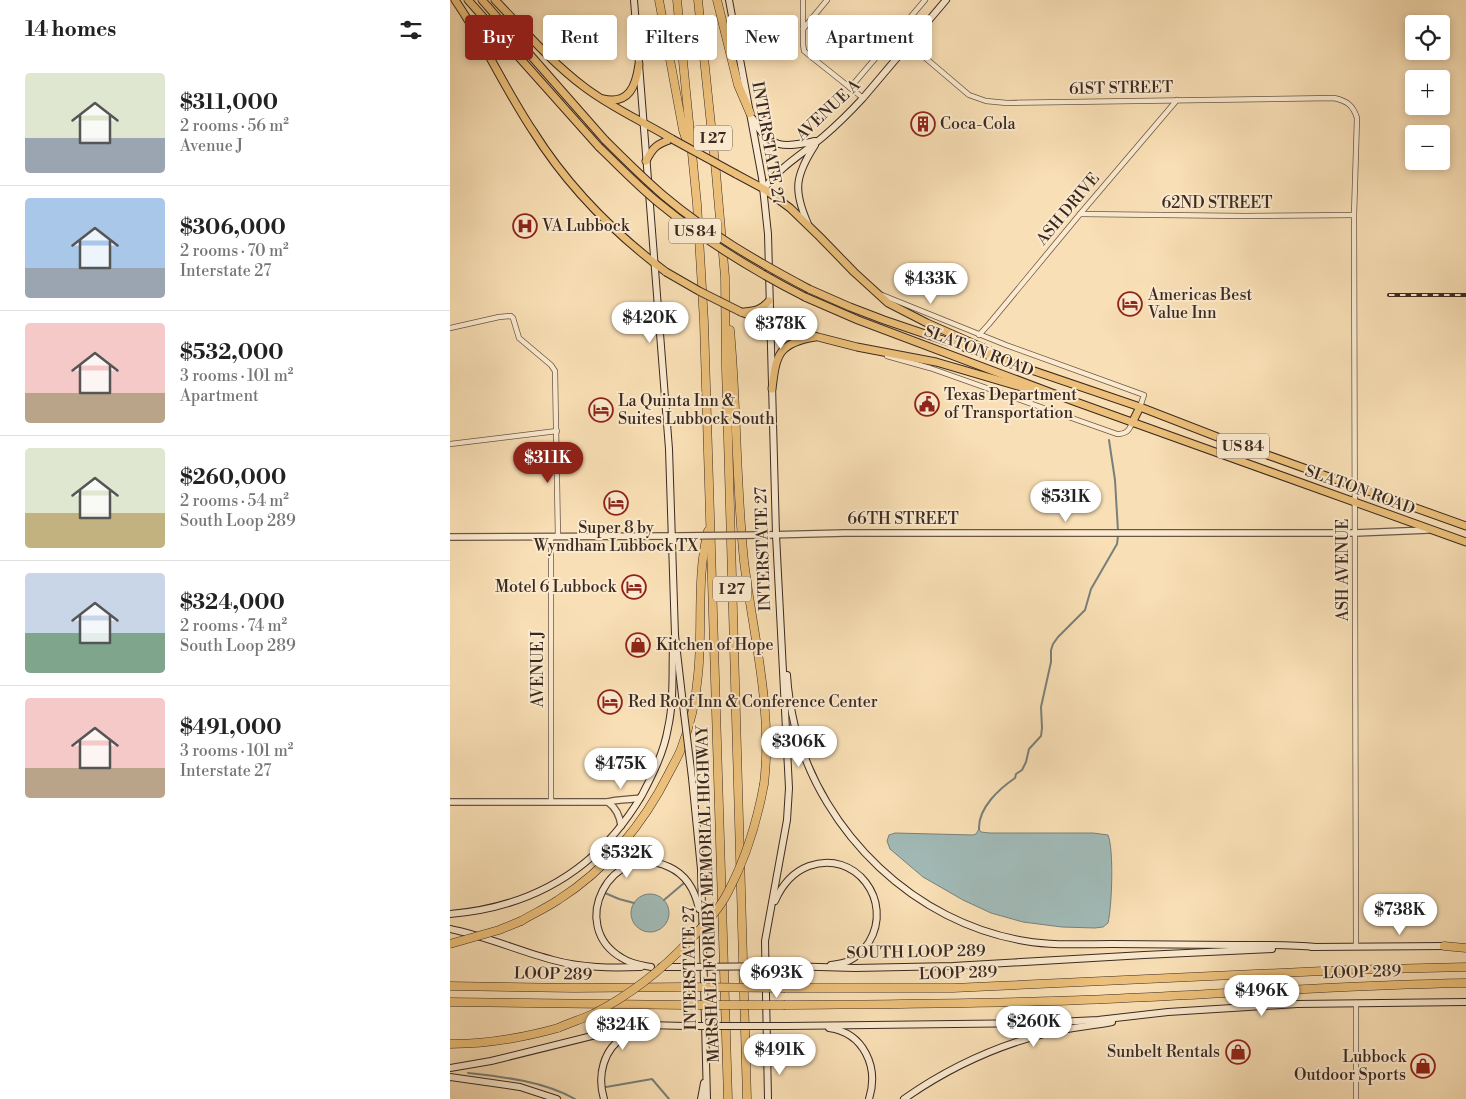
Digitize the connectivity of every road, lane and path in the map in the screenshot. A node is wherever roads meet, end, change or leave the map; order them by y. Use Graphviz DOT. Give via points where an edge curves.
graph roads {
  1 [pos="455,0"];
  2 [pos="468,0"];
  3 [pos="482,0"];
  4 [pos="495,0"];
  5 [pos="634,0"];
  6 [pos="659,0"];
  7 [pos="677,0"];
  8 [pos="698,0"];
  9 [pos="717,0"];
  10 [pos="728,0"];
  11 [pos="803,0"];
  12 [pos="828,0"];
  13 [pos="925,0"];
  14 [pos="946,0"];
  15 [pos="932,17"];
  16 [pos="803,29"];
  17 [pos="896,60"];
  18 [pos="929,60"];
  19 [pos="639,64"];
  20 [pos="850,88"];
  21 [pos="600,98"];
  22 [pos="863,98"];
  23 [pos="1177,100"];
  24 [pos="1351,105"];
  25 [pos="750,113"];
  26 [pos="643,122"];
  27 [pos="672,138"];
  28 [pos="819,140"];
  29 [pos="692,155"];
  30 [pos="646,161"];
  31 [pos="764,189"];
  32 [pos="1080,214"];
  33 [pos="1354,215"];
  34 [pos="808,225"];
  35 [pos="654,263"];
  36 [pos="725,277"];
  37 [pos="876,292"];
  38 [pos="769,301"];
  39 [pos="741,312"];
  40 [pos="770,323"];
  41 [pos="450,328"];
  42 [pos="979,334"];
  43 [pos="818,337"];
  44 [pos="857,347"];
  45 [pos="1020,366"];
  46 [pos="772,389"];
  47 [pos="1076,402"];
  48 [pos="1140,407"];
  49 [pos="1132,423"];
  50 [pos="557,431"];
  51 [pos="450,444"];
  52 [pos="1356,486"];
  53 [pos="1356,502"];
  54 [pos="710,522"];
  55 [pos="1466,526"];
  56 [pos="1430,530"];
  57 [pos="1355,533"];
  58 [pos="776,535"];
  59 [pos="675,536"];
  60 [pos="450,537"];
  61 [pos="554,537"];
  62 [pos="1466,542"];
  63 [pos="779,591"];
  64 [pos="675,624"];
  65 [pos="640,798"];
  66 [pos="450,802"];
  67 [pos="550,802"];
  68 [pos="608,802"];
  69 [pos="621,826"];
  70 [pos="450,914"];
  71 [pos="450,929"];
  72 [pos="703,938"];
  73 [pos="766,941"];
  74 [pos="450,944"];
  75 [pos="1356,946"];
  76 [pos="1444,946"];
  77 [pos="1316,947"];
  78 [pos="1466,947"];
  79 [pos="651,967"];
  80 [pos="818,967"];
  81 [pos="1466,967"];
  82 [pos="1466,983"];
  83 [pos="450,986"];
  84 [pos="450,1002"];
  85 [pos="1356,1002"];
  86 [pos="1466,1002"];
  87 [pos="1168,1012"];
  88 [pos="664,1025"];
  89 [pos="810,1026"];
  90 [pos="450,1044"];
  91 [pos="767,1058"];
  92 [pos="450,1068"];
  93 [pos="706,1072"];
  94 [pos="450,1077"];
  95 [pos="557,1099"];
  96 [pos="604,1099"];
  97 [pos="701,1099"];
  98 [pos="707,1099"];
  99 [pos="728,1099"];
  100 [pos="747,1099"];
  101 [pos="768,1099"];
  102 [pos="773,1099"];
  103 [pos="869,1099"];
  104 [pos="904,1099"];
  105 [pos="1356,1099"];
  1 -- 35 [label="highway" via="533,132 561,172 597,213"];
  2 -- 47 [label="highway, SLATON ROAD / US 84, bridge" via="599,147 658,203 712,244 805,297"];
  3 -- 45 [label="highway, SLATON ROAD / US 84, bridge" via="605,140 688,215 749,256 809,289 884,320"];
  4 -- 21 [label="highway" via="561,67"];
  5 -- 19 [label="main road, INTERSTATE 27"];
  6 -- 29 [label="highway" via="683,130"];
  7 -- 29 [label="highway, MARSHALL FORMBY MEMORIAL HIGHWAY / I 27"];
  8 -- 36 [label="highway, MARSHALL FORMBY MEMORIAL HIGHWAY / I 27"];
  9 -- 25 [label="highway" via="738,85"];
  10 -- 25 [label="main road, INTERSTATE 27"];
  11 -- 16 [label="street"];
  12 -- 16 [label="street"];
  13 -- 20 [label="street, AVENUE A"];
  14 -- 15 [label="main road, AVENUE A"];
  16 -- 20 [label="street" via="804,51"];
  17 -- 22 [label="main road, AVENUE A"];
  18 -- 23 [label="street, 61ST STREET" via="969,94 986,102"];
  19 -- 21 [label="highway" via="635,85 628,94 615,100"];
  19 -- 26 [label="main road, INTERSTATE 27"];
  20 -- 22 [label="street"];
  21 -- 26 [label="highway"];
  22 -- 28 [label="main road, AVENUE A"];
  23 -- 24 [label="street, 61ST STREET" via="1334,98"];
  23 -- 32 [label="street, ASH DRIVE"];
  24 -- 33 [label="street, ASH AVENUE" via="1357,118"];
  25 -- 28 [label="main road" via="765,137 778,144 792,146"];
  25 -- 31 [label="main road, INTERSTATE 27"];
  26 -- 27 [label="highway"];
  26 -- 30 [label="main road, INTERSTATE 27"];
  27 -- 30 [label="highway" via="656,145"];
  27 -- 31 [label="highway, bridge"];
  28 -- 31 [label="main road, AVENUE A" via="772,178"];
  28 -- 34 [label="main road" via="801,170 798,183 800,207"];
  29 -- 54 [label="highway, MARSHALL FORMBY MEMORIAL HIGHWAY / I 27" via="704,322"];
  30 -- 35 [label="main road, INTERSTATE 27"];
  31 -- 34 [label="highway"];
  31 -- 38 [label="main road, INTERSTATE 27"];
  32 -- 33 [label="street, 62ND STREET"];
  32 -- 42 [label="street, ASH DRIVE"];
  33 -- 52 [label="street, ASH AVENUE"];
  34 -- 37 [label="highway"];
  35 -- 39 [label="highway, bridge"];
  35 -- 59 [label="main road, INTERSTATE 27"];
  36 -- 90 [label="highway, bridge" via="743,551 766,720 764,784 758,818 745,856 728,893 709,920 660,970 632,991 592,1014 558,1028 502,1041"];
  36 -- 100 [label="highway, MARSHALL FORMBY MEMORIAL HIGHWAY / I 27"];
  37 -- 42 [label="street, SLATON ROAD"];
  37 -- 45 [label="highway" via="888,303"];
  38 -- 39 [label="highway" via="756,311"];
  38 -- 40 [label="main road, INTERSTATE 27"];
  39 -- 40 [label="highway"];
  40 -- 43 [label="highway"];
  40 -- 46 [label="main road, INTERSTATE 27"];
  41 -- 50 [label="street, AVENUE J" via="499,317 513,318 519,338 555,371"];
  42 -- 48 [label="street, SLATON ROAD" via="1144,395"];
  43 -- 44 [label="highway"];
  43 -- 46 [label="highway" via="799,340 780,353"];
  44 -- 47 [label="highway" via="936,362"];
  44 -- 49 [label="street, SLATON ROAD" via="930,368 1117,434 1128,432"];
  45 -- 48 [label="highway, SLATON ROAD / US 84"];
  46 -- 58 [label="main road, INTERSTATE 27"];
  47 -- 49 [label="highway, SLATON ROAD / US 84"];
  48 -- 49 [label="highway"];
  48 -- 52 [label="highway, SLATON ROAD / US 84"];
  49 -- 53 [label="highway, SLATON ROAD / US 84"];
  50 -- 51 [label="street"];
  50 -- 61 [label="street, AVENUE J"];
  52 -- 53 [label="street, ASH AVENUE"];
  52 -- 55 [label="highway, SLATON ROAD / US 84"];
  53 -- 56 [label="highway, SLATON ROAD / US 84"];
  53 -- 57 [label="street, ASH AVENUE"];
  54 -- 74 [label="highway, bridge" via="703,550 697,689 681,750 653,802 605,862 558,900 499,930"];
  54 -- 99 [label="highway, MARSHALL FORMBY MEMORIAL HIGHWAY / I 27"];
  56 -- 57 [label="street, 66TH STREET"];
  56 -- 62 [label="highway, SLATON ROAD / US 84"];
  57 -- 58 [label="street, 66TH STREET"];
  57 -- 75 [label="street, ASH AVENUE"];
  58 -- 59 [label="street, 66TH STREET, bridge"];
  58 -- 63 [label="main road, INTERSTATE 27"];
  59 -- 61 [label="street, 66TH STREET"];
  59 -- 64 [label="main road, INTERSTATE 27"];
  60 -- 61 [label="street, 66TH STREET"];
  61 -- 67 [label="street, AVENUE J"];
  63 -- 73 [label="main road, INTERSTATE 27" via="789,804"];
  63 -- 77 [label="main road" via="791,709 811,772 848,834 875,864 912,894 966,924 1026,942"];
  64 -- 65 [label="main road" via="668,728 664,747"];
  64 -- 72 [label="main road, INTERSTATE 27, bridge" via="701,869"];
  65 -- 68 [label="street"];
  65 -- 69 [label="main road"];
  66 -- 67 [label="street"];
  67 -- 68 [label="street"];
  68 -- 69 [label="street" via="616,810"];
  69 -- 70 [label="main road" via="581,866 542,890 500,906"];
  71 -- 79 [label="main road, SOUTH LOOP 289" via="570,964 595,968"];
  72 -- 79 [label="main road" via="695,893 684,877 651,862 624,868 610,878 601,893 597,908 598,929 614,953 627,961"];
  72 -- 93 [label="main road, INTERSTATE 27"];
  73 -- 80 [label="main road" via="776,900 789,879 812,865 834,863 843,866 864,878 873,892 878,911 876,929 867,946 854,958"];
  73 -- 91 [label="main road, INTERSTATE 27"];
  75 -- 76 [label="main road, SOUTH LOOP 289"];
  75 -- 77 [label="main road, SOUTH LOOP 289"];
  76 -- 78 [label="highway"];
  77 -- 80 [label="main road, SOUTH LOOP 289" via="954,966"];
  79 -- 80 [label="main road, SOUTH LOOP 289, bridge"];
  81 -- 83 [label="highway, LOOP 289, bridge" via="954,988"];
  82 -- 84 [label="highway, LOOP 289, bridge" via="1024,1002 684,1005"];
  85 -- 86 [label="main road"];
  85 -- 87 [label="main road"];
  85 -- 105 [label="street"];
  87 -- 89 [label="main road" via="1036,1023"];
  87 -- 104 [label="main road" via="1022,1040 967,1061"];
  88 -- 89 [label="main road, bridge"];
  88 -- 92 [label="main road" via="628,1027"];
  88 -- 96 [label="main road" via="627,1035 612,1047 604,1060 602,1072"];
  89 -- 103 [label="main road" via="838,1030 862,1048 872,1070"];
  91 -- 101 [label="main road, INTERSTATE 27"];
  91 -- 102 [label="main road"];
  93 -- 97 [label="main road"];
  93 -- 98 [label="main road, INTERSTATE 27"];
  94 -- 95 [label="main road" via="520,1087"];
}
